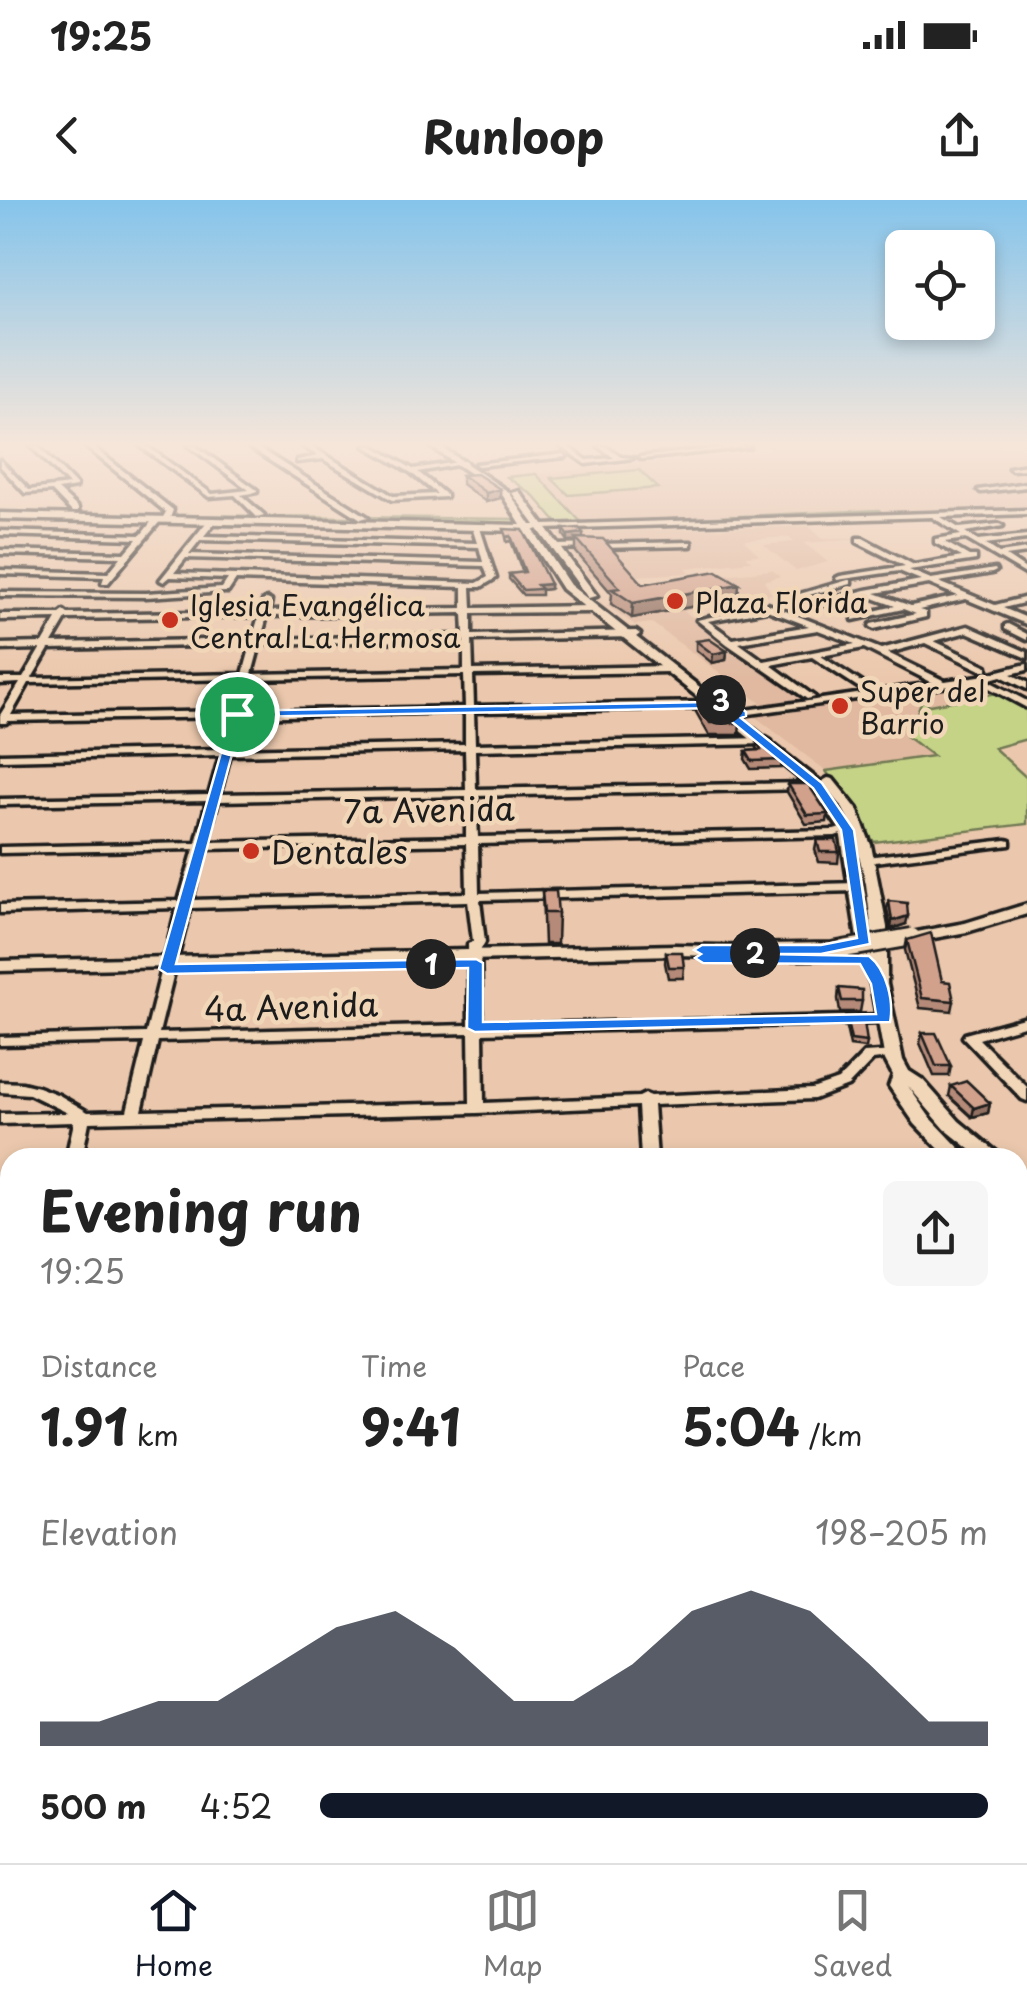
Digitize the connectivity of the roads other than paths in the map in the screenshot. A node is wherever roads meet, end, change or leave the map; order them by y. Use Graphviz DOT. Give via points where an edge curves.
graph roads {
  1 [pos="157,524"];
  2 [pos="209,524"];
  3 [pos="331,524"];
  4 [pos="507,524"];
  5 [pos="525,524"];
  6 [pos="541,524"];
  7 [pos="744,524"];
  8 [pos="848,524"];
  9 [pos="949,524"];
  10 [pos="543,526"];
  11 [pos="999,526"];
  12 [pos="360,528"];
  13 [pos="476,528"];
  14 [pos="504,528"];
  15 [pos="585,529"];
  16 [pos="958,530"];
  17 [pos="0,533"];
  18 [pos="143,536"];
  19 [pos="969,536"];
  20 [pos="1027,536"];
  21 [pos="198,538"];
  22 [pos="860,540"];
  23 [pos="355,542"];
  24 [pos="978,542"];
  25 [pos="602,544"];
  26 [pos="688,544"];
  27 [pos="481,545"];
  28 [pos="554,547"];
  29 [pos="1027,551"];
  30 [pos="0,552"];
  31 [pos="128,555"];
  32 [pos="607,555"];
  33 [pos="998,555"];
  34 [pos="183,556"];
  35 [pos="347,560"];
  36 [pos="488,564"];
  37 [pos="912,567"];
  38 [pos="900,569"];
  39 [pos="826,571"];
  40 [pos="992,571"];
  41 [pos="0,572"];
  42 [pos="1027,573"];
  43 [pos="111,574"];
  44 [pos="168,574"];
  45 [pos="232,578"];
  46 [pos="844,580"];
  47 [pos="338,581"];
  48 [pos="929,581"];
  49 [pos="467,586"];
  50 [pos="154,592"];
  51 [pos="866,592"];
  52 [pos="95,593"];
  53 [pos="0,594"];
  54 [pos="74,596"];
  55 [pos="966,596"];
  56 [pos="793,597"];
  57 [pos="1027,599"];
  58 [pos="593,604"];
  59 [pos="813,606"];
  60 [pos="265,607"];
  61 [pos="908,608"];
  62 [pos="994,608"];
  63 [pos="468,610"];
  64 [pos="63,616"];
  65 [pos="0,618"];
  66 [pos="856,618"];
  67 [pos="1026,621"];
  68 [pos="874,626"];
  69 [pos="819,627"];
  70 [pos="631,635"];
  71 [pos="1027,637"];
  72 [pos="468,639"];
  73 [pos="925,640"];
  74 [pos="256,642"];
  75 [pos="730,642"];
  76 [pos="866,644"];
  77 [pos="46,646"];
  78 [pos="0,647"];
  79 [pos="881,652"];
  80 [pos="814,655"];
  81 [pos="1027,655"];
  82 [pos="762,664"];
  83 [pos="1027,667"];
  84 [pos="669,668"];
  85 [pos="469,672"];
  86 [pos="981,673"];
  87 [pos="1002,673"];
  88 [pos="247,676"];
  89 [pos="0,680"];
  90 [pos="26,680"];
  91 [pos="943,684"];
  92 [pos="1027,686"];
  93 [pos="864,688"];
  94 [pos="810,697"];
  95 [pos="1027,706"];
  96 [pos="469,709"];
  97 [pos="730,709"];
  98 [pos="237,714"];
  99 [pos="2,721"];
  100 [pos="766,741"];
  101 [pos="470,748"];
  102 [pos="226,752"];
  103 [pos="0,757"];
  104 [pos="818,786"];
  105 [pos="471,793"];
  106 [pos="214,798"];
  107 [pos="0,802"];
  108 [pos="853,828"];
  109 [pos="472,840"];
  110 [pos="1006,843"];
  111 [pos="201,846"];
  112 [pos="0,850"];
  113 [pos="867,860"];
  114 [pos="858,887"];
  115 [pos="473,895"];
  116 [pos="186,904"];
  117 [pos="0,908"];
  118 [pos="1027,909"];
  119 [pos="865,940"];
  120 [pos="702,954"];
  121 [pos="476,955"];
  122 [pos="169,965"];
  123 [pos="871,965"];
  124 [pos="0,966"];
  125 [pos="0,974"];
  126 [pos="879,984"];
  127 [pos="884,1019"];
  128 [pos="1027,1021"];
  129 [pos="475,1028"];
  130 [pos="153,1038"];
  131 [pos="0,1041"];
  132 [pos="891,1054"];
  133 [pos="0,1087"];
  134 [pos="1027,1096"];
  135 [pos="645,1099"];
  136 [pos="476,1108"];
  137 [pos="134,1115"];
  138 [pos="83,1116"];
  139 [pos="0,1120"];
  140 [pos="76,1148"];
  141 [pos="648,1148"];
  142 [pos="951,1148"];
  1 -- 18 [label="street"];
  2 -- 21 [label="street"];
  3 -- 13 [label="main road"];
  4 -- 14 [label="main road"];
  5 -- 10 [label="main road"];
  5 -- 14 [label="main road"];
  5 -- 58 [label="main road" via="566,587"];
  6 -- 10 [label="main road"];
  7 -- 15 [label="street"];
  8 -- 15 [label="street"];
  9 -- 16 [label="street"];
  10 -- 15 [label="street"];
  10 -- 28 [label="main road"];
  11 -- 16 [label="street"];
  12 -- 23 [label="street"];
  13 -- 14 [label="main road"];
  13 -- 27 [label="street"];
  15 -- 25 [label="street"];
  16 -- 19 [label="street"];
  17 -- 18 [label="street"];
  18 -- 31 [label="street"];
  19 -- 24 [label="street"];
  19 -- 37 [label="street" via="938,541 969,557"];
  20 -- 24 [label="street"];
  21 -- 23 [label="street"];
  21 -- 34 [label="street"];
  22 -- 37 [label="street"];
  23 -- 27 [label="street"];
  23 -- 35 [label="street"];
  24 -- 33 [label="street"];
  25 -- 26 [label="street"];
  25 -- 28 [label="street"];
  25 -- 32 [label="street"];
  27 -- 36 [label="street"];
  28 -- 58 [label="main road"];
  29 -- 33 [label="street"];
  30 -- 31 [label="street"];
  31 -- 43 [label="street"];
  33 -- 42 [label="street"];
  34 -- 35 [label="street"];
  34 -- 44 [label="street"];
  35 -- 36 [label="street"];
  35 -- 47 [label="street"];
  36 -- 49 [label="street" via="492,578"];
  37 -- 38 [label="street"];
  38 -- 46 [label="street"];
  38 -- 48 [label="street"];
  39 -- 46 [label="street"];
  40 -- 48 [label="street"];
  41 -- 43 [label="street"];
  43 -- 52 [label="street"];
  44 -- 45 [label="street"];
  44 -- 50 [label="street"];
  45 -- 47 [label="street"];
  45 -- 50 [label="street" via="225,590"];
  46 -- 51 [label="street"];
  46 -- 56 [label="street"];
  47 -- 49 [label="street"];
  48 -- 51 [label="street"];
  48 -- 55 [label="street"];
  49 -- 63 [label="street"];
  50 -- 52 [label="street"];
  51 -- 59 [label="street"];
  51 -- 61 [label="street"];
  52 -- 54 [label="street"];
  53 -- 54 [label="street"];
  54 -- 64 [label="street"];
  55 -- 61 [label="street"];
  55 -- 62 [label="street"];
  57 -- 62 [label="street"];
  58 -- 63 [label="street"];
  58 -- 70 [label="main road"];
  60 -- 63 [label="street"];
  60 -- 64 [label="street"];
  60 -- 74 [label="street"];
  61 -- 66 [label="street"];
  61 -- 68 [label="street" via="923,614"];
  62 -- 67 [label="street"];
  63 -- 72 [label="street"];
  64 -- 65 [label="street"];
  64 -- 77 [label="street"];
  67 -- 71 [label="street" via="1008,627"];
  69 -- 75 [label="street"];
  69 -- 75 [label="street" via="768,608 701,620"];
  69 -- 76 [label="street"];
  70 -- 72 [label="street"];
  70 -- 84 [label="main road"];
  70 -- 97 [label="main road"];
  72 -- 74 [label="street"];
  72 -- 85 [label="street"];
  73 -- 79 [label="street"];
  73 -- 81 [label="street" via="971,629"];
  73 -- 86 [label="street"];
  74 -- 77 [label="street"];
  74 -- 88 [label="street"];
  75 -- 82 [label="street"];
  76 -- 79 [label="street"];
  76 -- 80 [label="street"];
  77 -- 78 [label="street"];
  77 -- 90 [label="street"];
  79 -- 91 [label="street"];
  80 -- 82 [label="street"];
  80 -- 93 [label="street"];
  82 -- 94 [label="street"];
  83 -- 87 [label="street"];
  84 -- 85 [label="street"];
  84 -- 97 [label="main road"];
  85 -- 88 [label="street"];
  85 -- 96 [label="street"];
  86 -- 87 [label="street"];
  86 -- 91 [label="street"];
  86 -- 95 [label="street"];
  87 -- 92 [label="street"];
  88 -- 90 [label="street"];
  88 -- 98 [label="street"];
  89 -- 90 [label="street"];
  90 -- 99 [label="street"];
  91 -- 97 [label="street"];
  96 -- 97 [label="street"];
  96 -- 98 [label="street"];
  96 -- 101 [label="street"];
  97 -- 100 [label="main road"];
  97 -- 108 [label="main road" via="821,775 847,803"];
  98 -- 99 [label="street"];
  98 -- 102 [label="street"];
  100 -- 101 [label="street"];
  100 -- 104 [label="main road"];
  101 -- 102 [label="street"];
  101 -- 105 [label="street"];
  102 -- 103 [label="street"];
  102 -- 106 [label="street"];
  104 -- 105 [label="street"];
  104 -- 108 [label="main road"];
  105 -- 106 [label="street"];
  105 -- 109 [label="street"];
  106 -- 107 [label="street"];
  106 -- 111 [label="street"];
  108 -- 109 [label="street, 7a Avenida"];
  108 -- 113 [label="main road"];
  108 -- 114 [label="main road"];
  109 -- 111 [label="street, 7a Avenida"];
  109 -- 115 [label="street"];
  110 -- 113 [label="street"];
  111 -- 112 [label="street, 7a Avenida"];
  111 -- 116 [label="street"];
  113 -- 126 [label="main road" via="883,958"];
  114 -- 115 [label="street"];
  114 -- 119 [label="main road"];
  115 -- 116 [label="street"];
  115 -- 121 [label="street"];
  116 -- 117 [label="street"];
  116 -- 122 [label="street"];
  118 -- 120 [label="main road, bridge" via="832,951"];
  119 -- 120 [label="main road" via="821,949"];
  119 -- 123 [label="main road"];
  120 -- 121 [label="main road"];
  120 -- 123 [label="main road" via="854,956"];
  121 -- 122 [label="main road"];
  121 -- 129 [label="street"];
  122 -- 124 [label="main road"];
  122 -- 125 [label="main road"];
  122 -- 130 [label="street"];
  123 -- 126 [label="main road"];
  126 -- 127 [label="main road"];
  127 -- 129 [label="street, 4a Avenida"];
  127 -- 132 [label="main road"];
  128 -- 134 [label="street" via="970,1037"];
  129 -- 130 [label="street, 4a Avenida"];
  129 -- 136 [label="street"];
  130 -- 131 [label="street, 4a Avenida"];
  130 -- 137 [label="street"];
  132 -- 135 [label="street" via="869,1056 844,1083 814,1094"];
  132 -- 142 [label="main road" via="906,1100"];
  133 -- 138 [label="street" via="61,1100"];
  135 -- 136 [label="street"];
  135 -- 141 [label="street"];
  136 -- 137 [label="street"];
  137 -- 138 [label="street"];
  138 -- 139 [label="street"];
  138 -- 140 [label="street"];
}
